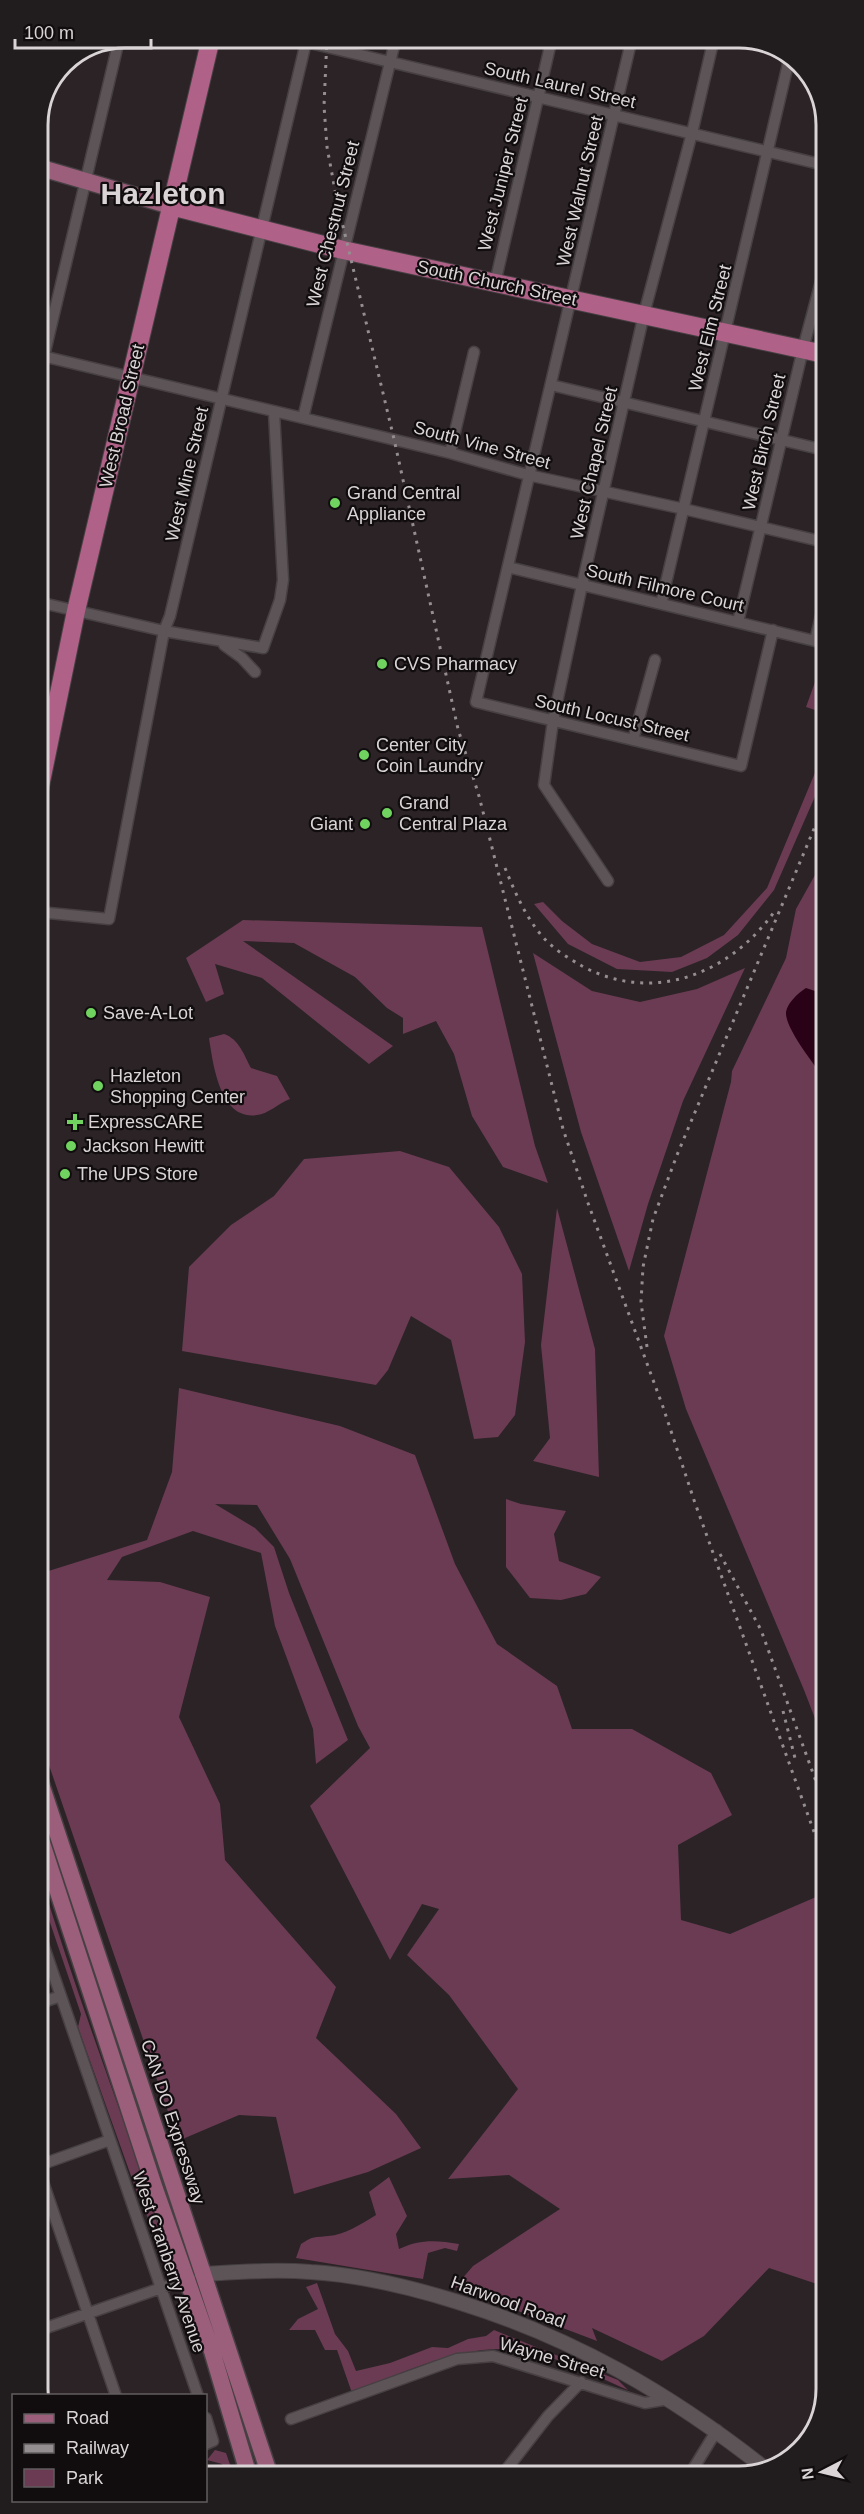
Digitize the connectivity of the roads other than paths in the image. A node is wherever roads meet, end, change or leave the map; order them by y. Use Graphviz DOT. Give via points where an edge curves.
graph roads {
  1 [pos="209,48"];
  2 [pos="304,48"];
  3 [pos="339,48"];
  4 [pos="394,48"];
  5 [pos="550,48"];
  6 [pos="630,48"];
  7 [pos="712,48"];
  8 [pos="116,49"];
  9 [pos="390,62"];
  10 [pos="788,65"];
  11 [pos="538,97"];
  12 [pos="614,115"];
  13 [pos="692,134"];
  14 [pos="768,152"];
  15 [pos="816,163"];
  16 [pos="48,170"];
  17 [pos="86,180"];
  18 [pos="171,206"];
  19 [pos="262,228"];
  20 [pos="343,250"];
  21 [pos="495,283"];
  22 [pos="571,300"];
  23 [pos="816,300"];
  24 [pos="644,314"];
  25 [pos="48,328"];
  26 [pos="726,331"];
  27 [pos="803,349"];
  28 [pos="474,352"];
  29 [pos="816,352"];
  30 [pos="48,361"];
  31 [pos="131,377"];
  32 [pos="550,385"];
  33 [pos="222,398"];
  34 [pos="625,402"];
  35 [pos="274,412"];
  36 [pos="303,418"];
  37 [pos="704,422"];
  38 [pos="781,440"];
  39 [pos="816,448"];
  40 [pos="450,453"];
  41 [pos="528,475"];
  42 [pos="605,493"];
  43 [pos="684,508"];
  44 [pos="761,527"];
  45 [pos="816,540"];
  46 [pos="508,567"];
  47 [pos="582,585"];
  48 [pos="48,604"];
  49 [pos="661,604"];
  50 [pos="76,611"];
  51 [pos="738,622"];
  52 [pos="773,630"];
  53 [pos="164,631"];
  54 [pos="816,637"];
  55 [pos="222,642"];
  56 [pos="655,660"];
  57 [pos="255,672"];
  58 [pos="476,702"];
  59 [pos="553,721"];
  60 [pos="633,740"];
  61 [pos="48,747"];
  62 [pos="608,881"];
  63 [pos="48,913"];
  64 [pos="48,1806"];
  65 [pos="48,1862"];
  66 [pos="48,1959"];
  67 [pos="60,1996"];
  68 [pos="48,2000"];
  69 [pos="110,2140"];
  70 [pos="48,2162"];
  71 [pos="48,2197"];
  72 [pos="195,2277"];
  73 [pos="161,2288"];
  74 [pos="88,2313"];
  75 [pos="48,2327"];
  76 [pos="581,2382"];
  77 [pos="115,2394"];
  78 [pos="197,2394"];
  79 [pos="669,2399"];
  80 [pos="291,2419"];
  81 [pos="207,2426"];
  82 [pos="717,2430"];
  83 [pos="209,2443"];
  84 [pos="758,2463"];
  85 [pos="246,2466"];
  86 [pos="266,2466"];
  87 [pos="509,2466"];
  88 [pos="695,2466"];
  1 -- 18 [label="highway, West Broad Street"];
  2 -- 19 [label="street, West Mine Street"];
  3 -- 9 [label="street, South Laurel Street"];
  4 -- 9 [label="street, West Chestnut Street"];
  5 -- 11 [label="street, West Juniper Street"];
  6 -- 12 [label="street, West Walnut Street"];
  7 -- 13 [label="street, West Chapel Street"];
  8 -- 17 [label="street"];
  9 -- 11 [label="street, South Laurel Street"];
  9 -- 20 [label="street, West Chestnut Street"];
  10 -- 14 [label="street, West Elm Street"];
  11 -- 12 [label="street, South Laurel Street"];
  11 -- 21 [label="street, West Juniper Street"];
  12 -- 13 [label="street, South Laurel Street"];
  12 -- 22 [label="street, West Walnut Street"];
  13 -- 14 [label="street, South Laurel Street"];
  13 -- 24 [label="street, West Chapel Street"];
  14 -- 15 [label="street, South Laurel Street"];
  14 -- 26 [label="street, West Elm Street"];
  16 -- 17 [label="main road"];
  17 -- 18 [label="main road"];
  17 -- 25 [label="street"];
  18 -- 19 [label="highway, South Church Street"];
  18 -- 31 [label="highway, West Broad Street"];
  19 -- 20 [label="highway, South Church Street"];
  19 -- 33 [label="street, West Mine Street"];
  20 -- 21 [label="highway, South Church Street"];
  20 -- 36 [label="street, West Chestnut Street"];
  21 -- 22 [label="highway, South Church Street"];
  22 -- 24 [label="highway, South Church Street"];
  22 -- 32 [label="street, West Walnut Street"];
  23 -- 27 [label="street, West Birch Street"];
  24 -- 26 [label="highway, South Church Street"];
  24 -- 34 [label="street, West Chapel Street"];
  26 -- 27 [label="highway, South Church Street"];
  26 -- 37 [label="street, West Elm Street"];
  27 -- 29 [label="highway, South Church Street"];
  27 -- 38 [label="street, West Birch Street"];
  28 -- 40 [label="street"];
  30 -- 31 [label="street, South Vine Street"];
  31 -- 33 [label="street, South Vine Street"];
  31 -- 50 [label="highway, West Broad Street"];
  32 -- 34 [label="street"];
  32 -- 41 [label="street, West Walnut Street"];
  33 -- 35 [label="street, South Vine Street"];
  33 -- 53 [label="street, West Mine Street"];
  34 -- 37 [label="street"];
  34 -- 42 [label="street, West Chapel Street"];
  35 -- 36 [label="street, South Vine Street"];
  35 -- 55 [label="street" via="284,580 280,600 262,648"];
  36 -- 40 [label="street, South Vine Street"];
  37 -- 38 [label="street"];
  37 -- 43 [label="street, West Elm Street"];
  38 -- 39 [label="street"];
  38 -- 44 [label="street, West Birch Street"];
  40 -- 41 [label="street, South Vine Street"];
  41 -- 42 [label="street, South Vine Street"];
  41 -- 46 [label="street, West Walnut Street"];
  42 -- 43 [label="street, South Vine Street"];
  42 -- 47 [label="street, West Chapel Street"];
  43 -- 44 [label="street, South Vine Street"];
  43 -- 49 [label="street, West Elm Street"];
  44 -- 45 [label="street, South Vine Street"];
  44 -- 51 [label="street, West Birch Street"];
  46 -- 47 [label="street, South Filmore Court"];
  46 -- 58 [label="street, West Walnut Street"];
  47 -- 49 [label="street, South Filmore Court"];
  47 -- 59 [label="street, West Chapel Street"];
  48 -- 50 [label="street"];
  49 -- 51 [label="street, South Filmore Court"];
  50 -- 53 [label="street"];
  50 -- 61 [label="highway, West Broad Street"];
  51 -- 52 [label="street, South Filmore Court"];
  52 -- 54 [label="street, South Filmore Court" via="815,641"];
  52 -- 60 [label="street, South Locust Street" via="741,765"];
  53 -- 55 [label="street"];
  53 -- 63 [label="street, West Mine Street" via="110,919"];
  55 -- 57 [label="street"];
  56 -- 60 [label="street"];
  58 -- 59 [label="street, South Locust Street"];
  59 -- 60 [label="street, South Locust Street"];
  59 -- 62 [label="street, West Chapel Street" via="544,785"];
  64 -- 72 [label="main road, CAN DO Expressway"];
  65 -- 72 [label="main road, CAN DO Expressway" via="155,2190"];
  66 -- 67 [label="street, West Cranberry Avenue"];
  67 -- 68 [label="street"];
  67 -- 69 [label="street, West Cranberry Avenue"];
  69 -- 70 [label="street"];
  69 -- 73 [label="street, West Cranberry Avenue"];
  71 -- 74 [label="street"];
  72 -- 73 [label="street"];
  72 -- 79 [label="street, Harwood Road" via="272,2270 313,2272 423,2291 500,2315 569,2343"];
  72 -- 85 [label="main road, CAN DO Expressway"];
  72 -- 86 [label="main road, CAN DO Expressway"];
  73 -- 74 [label="street"];
  73 -- 78 [label="street, West Cranberry Avenue"];
  74 -- 75 [label="street"];
  74 -- 77 [label="street"];
  76 -- 79 [label="street, Wayne Street" via="645,2403"];
  76 -- 80 [label="street, Wayne Street" via="493,2356 457,2359"];
  76 -- 87 [label="street"];
  79 -- 82 [label="street, Harwood Road"];
  81 -- 83 [label="street"];
  82 -- 84 [label="street, Harwood Road"];
  82 -- 88 [label="street"];
}
